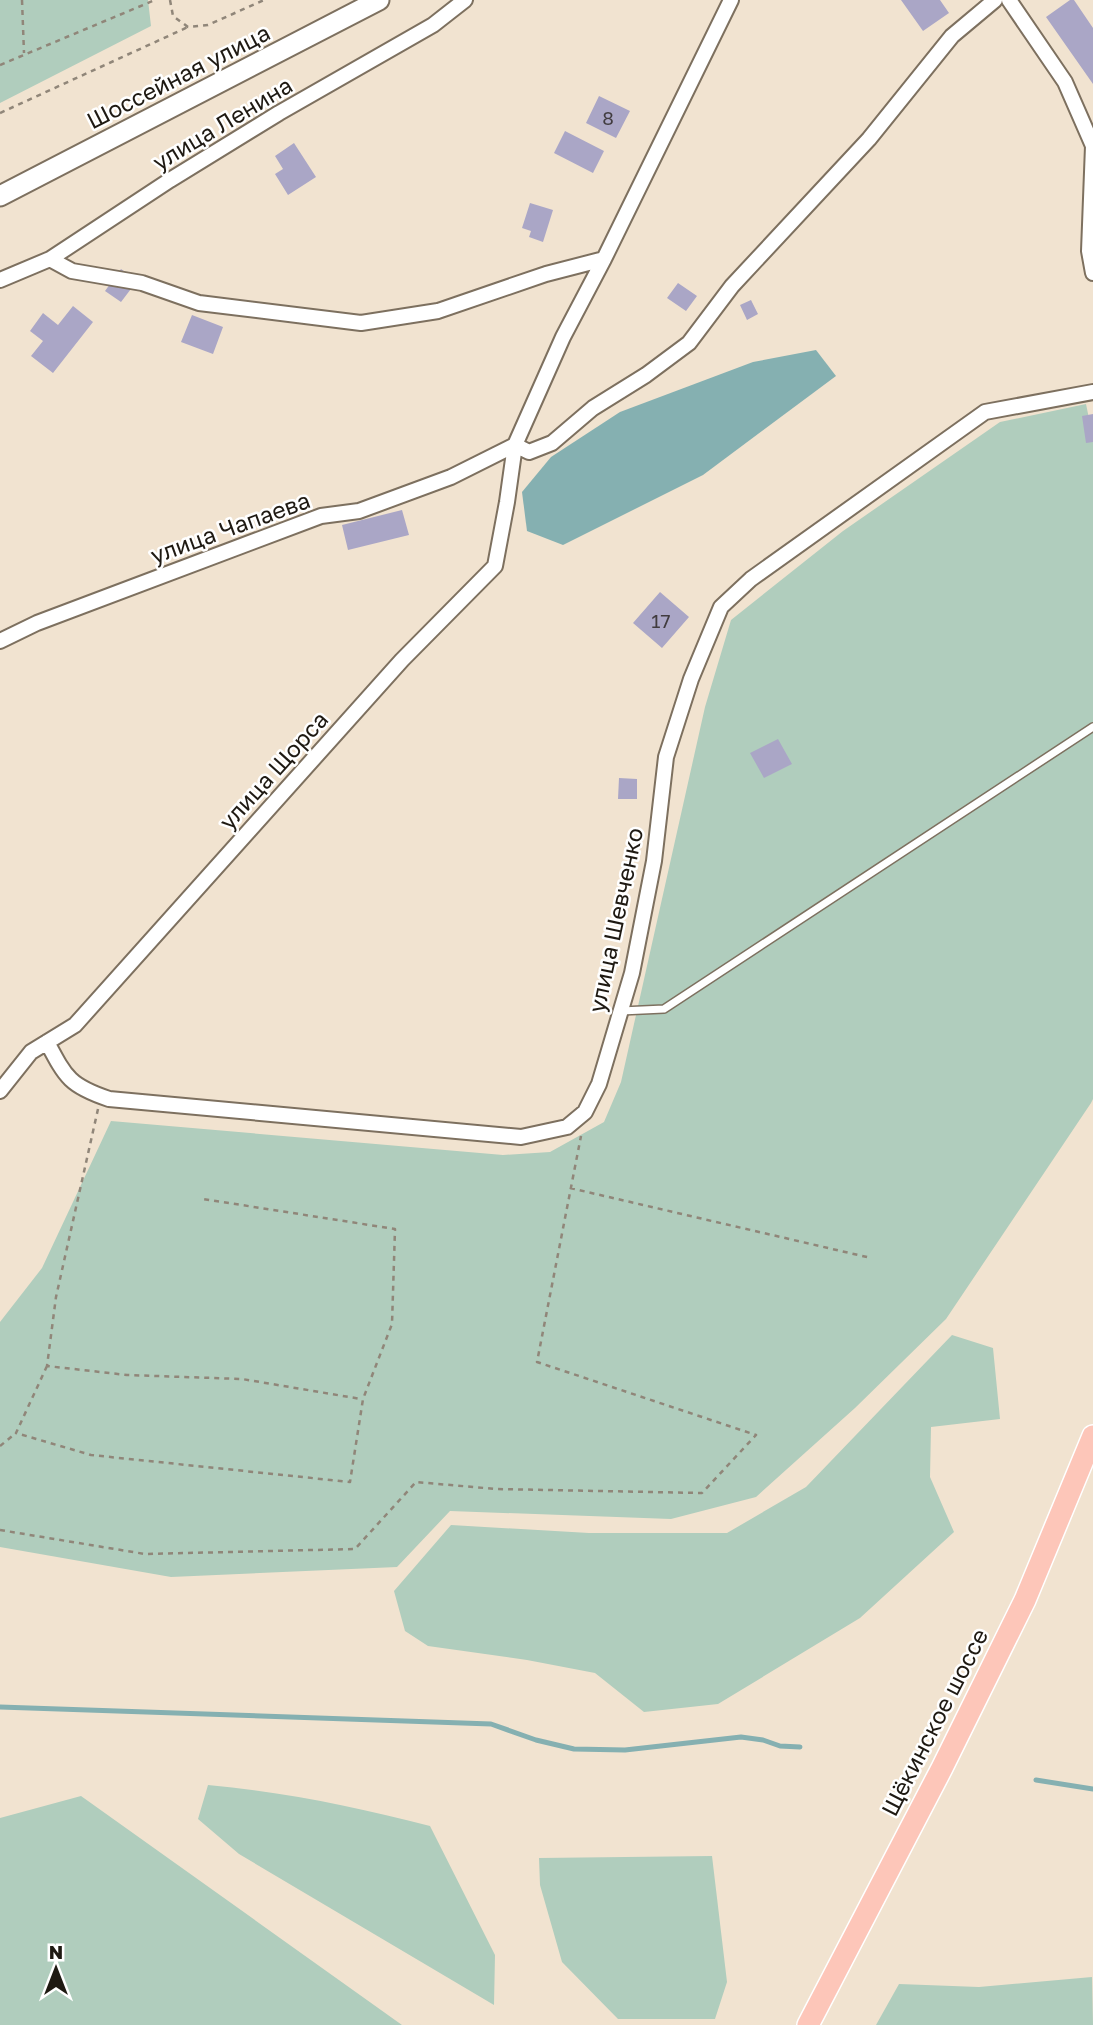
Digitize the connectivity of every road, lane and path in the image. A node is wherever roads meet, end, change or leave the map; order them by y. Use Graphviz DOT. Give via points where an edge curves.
graph roads {
  1 [pos="22,0"];
  2 [pos="155,0"];
  3 [pos="170,0"];
  4 [pos="264,0"];
  5 [pos="379,0"];
  6 [pos="465,0"];
  7 [pos="731,0"];
  8 [pos="995,0"];
  9 [pos="1009,0"];
  10 [pos="188,27"];
  11 [pos="24,54"];
  12 [pos="0,65"];
  13 [pos="0,113"];
  14 [pos="0,196"];
  15 [pos="50,259"];
  16 [pos="604,260"];
  17 [pos="1093,272"];
  18 [pos="0,280"];
  19 [pos="1093,392"];
  20 [pos="515,445"];
  21 [pos="0,641"];
  22 [pos="1093,727"];
  23 [pos="621,1011"];
  24 [pos="47,1042"];
  25 [pos="0,1091"];
  26 [pos="101,1096"];
  27 [pos="585,1112"];
  28 [pos="570,1188"];
  29 [pos="203,1199"];
  30 [pos="871,1258"];
  31 [pos="47,1366"];
  32 [pos="363,1399"];
  33 [pos="16,1433"];
  34 [pos="1093,1436"];
  35 [pos="0,1446"];
  36 [pos="0,1530"];
  37 [pos="808,2025"];
  1 -- 11 [label="path"];
  2 -- 11 [label="path"];
  3 -- 10 [label="path" via="173,16"];
  4 -- 10 [label="path" via="208,25"];
  5 -- 14 [label="main road, Шоссейная улица"];
  6 -- 15 [label="street, улица Ленина" via="411,39 279,113"];
  7 -- 16 [label="street"];
  8 -- 20 [label="street" via="952,36 869,139 732,286 689,343 593,408 552,443 529,452"];
  9 -- 17 [label="street" via="1065,82 1093,146 1089,251"];
  10 -- 13 [label="path"];
  11 -- 12 [label="path"];
  15 -- 16 [label="street" via="72,271 142,284 199,303 361,323 438,311 546,274"];
  15 -- 18 [label="street, улица Ленина"];
  16 -- 20 [label="street" via="563,337"];
  19 -- 23 [label="street, улица Шевченко" via="985,412 751,579 721,607 666,757 654,861"];
  20 -- 21 [label="street, улица Чапаева" via="450,477 359,511 321,516"];
  20 -- 24 [label="street, улица Щорса" via="495,566 402,660 75,1025"];
  22 -- 23 [label="lane" via="664,1009"];
  23 -- 27 [label="street, улица Шевченко" via="599,1084"];
  24 -- 25 [label="street, улица Щорса" via="31,1052"];
  24 -- 26 [label="street" via="63,1073 83,1090"];
  26 -- 27 [label="street" via="521,1137 567,1127"];
  26 -- 31 [label="path" via="55,1297"];
  27 -- 28 [label="path"];
  28 -- 30 [label="path"];
  28 -- 36 [label="path" via="537,1362 757,1435 702,1493 496,1489 416,1482 355,1549 145,1554"];
  29 -- 32 [label="path" via="396,1229 392,1324"];
  31 -- 32 [label="path" via="127,1375 242,1379"];
  31 -- 33 [label="path"];
  32 -- 33 [label="path" via="350,1482 91,1455"];
  33 -- 35 [label="path"];
  34 -- 37 [label="main road, Щёкинское шоссе" via="1025,1600"];
}
